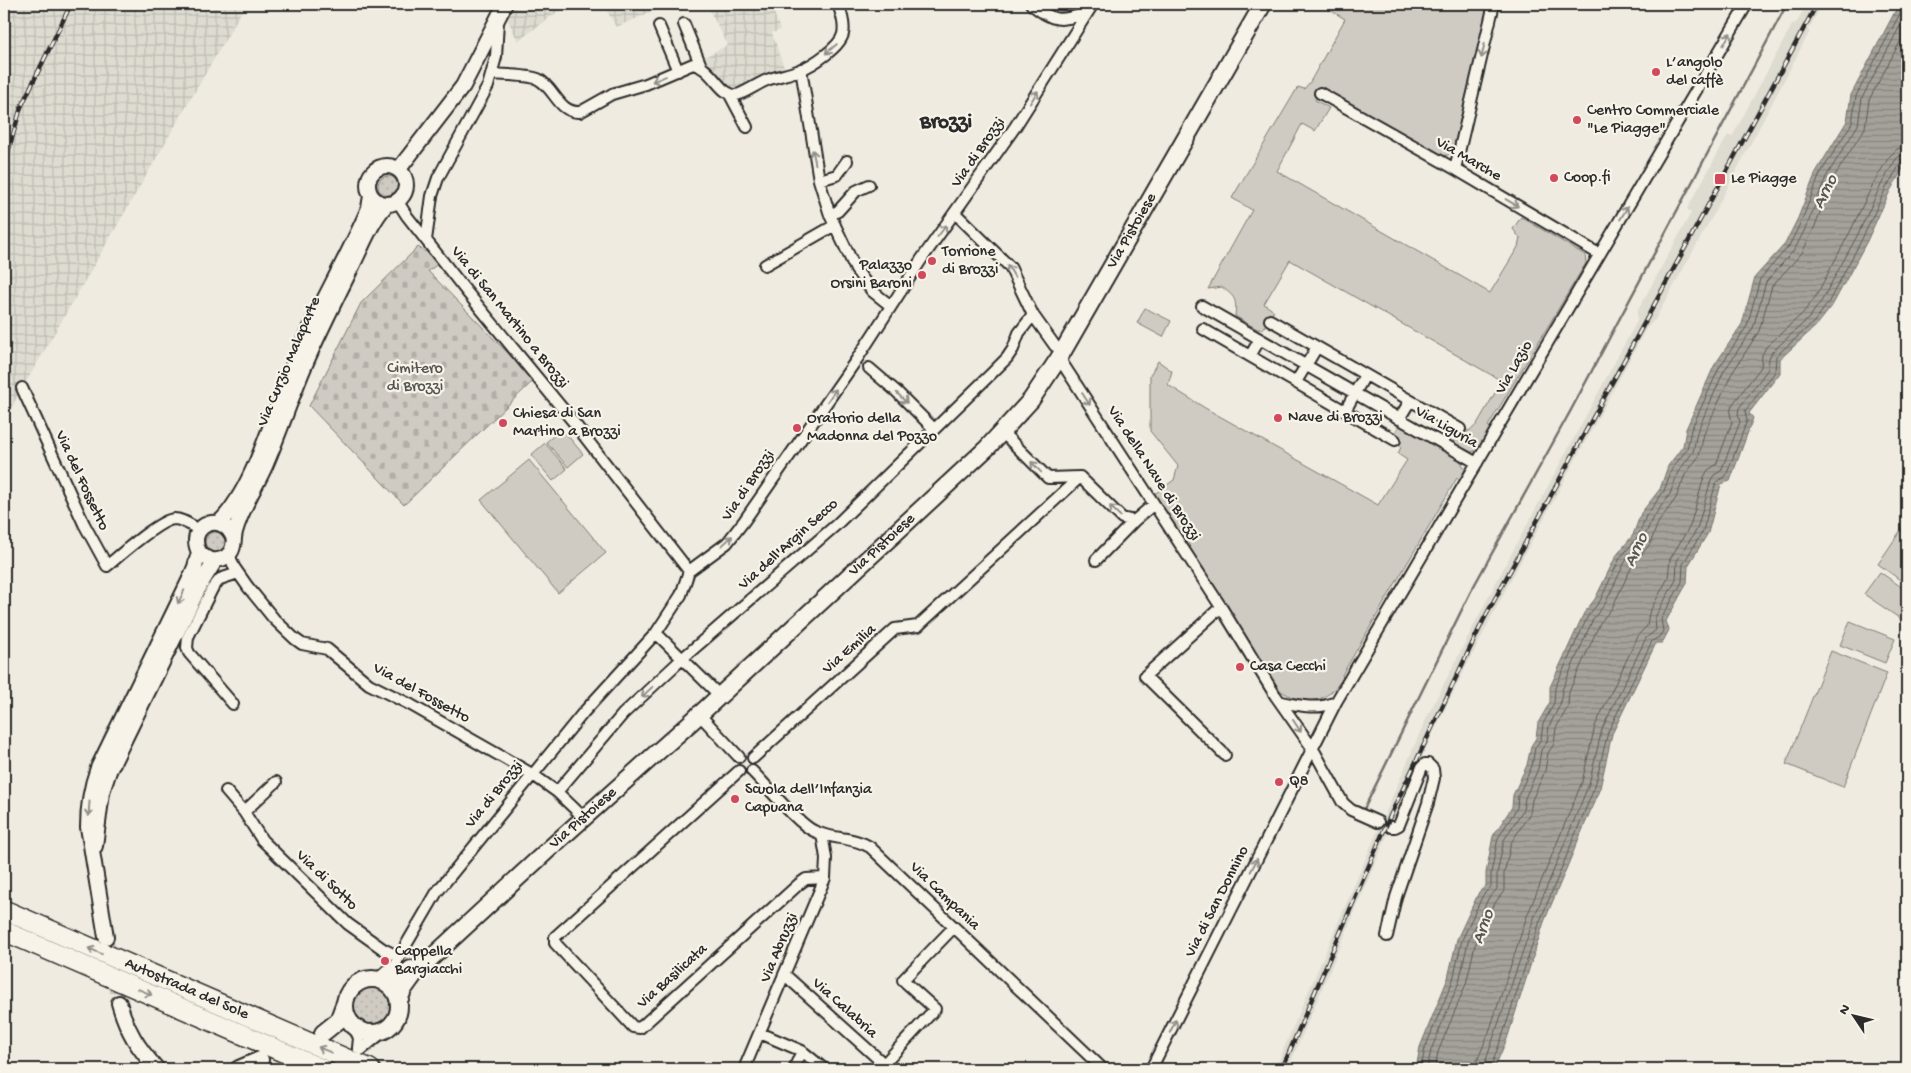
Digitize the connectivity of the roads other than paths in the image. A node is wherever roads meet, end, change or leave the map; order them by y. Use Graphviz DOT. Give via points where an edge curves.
graph roads {
  1 [pos="505,4"];
  2 [pos="840,4"];
  3 [pos="1031,4"];
  4 [pos="1255,4"];
  5 [pos="1263,4"];
  6 [pos="1494,4"];
  7 [pos="1747,4"];
  8 [pos="1090,8"];
  9 [pos="499,17"];
  10 [pos="684,24"];
  11 [pos="659,26"];
  12 [pos="701,66"];
  13 [pos="801,69"];
  14 [pos="678,71"];
  15 [pos="492,74"];
  16 [pos="730,93"];
  17 [pos="1320,93"];
  18 [pos="747,127"];
  19 [pos="846,161"];
  20 [pos="399,169"];
  21 [pos="1455,169"];
  22 [pos="818,180"];
  23 [pos="869,185"];
  24 [pos="371,196"];
  25 [pos="392,204"];
  26 [pos="955,213"];
  27 [pos="830,215"];
  28 [pos="835,225"];
  29 [pos="426,240"];
  30 [pos="1599,254"];
  31 [pos="765,265"];
  32 [pos="891,306"];
  33 [pos="1202,306"];
  34 [pos="1033,315"];
  35 [pos="1270,320"];
  36 [pos="1203,329"];
  37 [pos="1260,339"];
  38 [pos="1317,347"];
  39 [pos="1057,352"];
  40 [pos="1250,356"];
  41 [pos="862,363"];
  42 [pos="1306,365"];
  43 [pos="1364,375"];
  44 [pos="1296,382"];
  45 [pos="22,388"];
  46 [pos="1354,393"];
  47 [pos="1410,400"];
  48 [pos="1345,411"];
  49 [pos="1399,419"];
  50 [pos="934,429"];
  51 [pos="1460,429"];
  52 [pos="1003,433"];
  53 [pos="1395,440"];
  54 [pos="1477,463"];
  55 [pos="1080,477"];
  56 [pos="1154,504"];
  57 [pos="1134,522"];
  58 [pos="219,523"];
  59 [pos="200,530"];
  60 [pos="233,536"];
  61 [pos="199,552"];
  62 [pos="229,554"];
  63 [pos="1096,560"];
  64 [pos="215,561"];
  65 [pos="689,571"];
  66 [pos="238,573"];
  67 [pos="1221,607"];
  68 [pos="656,633"];
  69 [pos="683,658"];
  70 [pos="714,690"];
  71 [pos="1281,702"];
  72 [pos="1336,702"];
  73 [pos="233,704"];
  74 [pos="697,712"];
  75 [pos="1312,750"];
  76 [pos="1225,755"];
  77 [pos="739,757"];
  78 [pos="753,758"];
  79 [pos="739,771"];
  80 [pos="752,771"];
  81 [pos="532,774"];
  82 [pos="276,782"];
  83 [pos="226,791"];
  84 [pos="557,792"];
  85 [pos="244,812"];
  86 [pos="579,813"];
  87 [pos="1378,822"];
  88 [pos="1393,827"];
  89 [pos="822,834"];
  90 [pos="93,857"];
  91 [pos="825,878"];
  92 [pos="4,910"];
  93 [pos="954,927"];
  94 [pos="4,931"];
  95 [pos="1387,936"];
  96 [pos="106,937"];
  97 [pos="399,957"];
  98 [pos="785,976"];
  99 [pos="383,982"];
  100 [pos="399,1001"];
  101 [pos="119,1003"];
  102 [pos="344,1006"];
  103 [pos="354,1027"];
  104 [pos="384,1030"];
  105 [pos="760,1033"];
  106 [pos="802,1051"];
  107 [pos="260,1060"];
  108 [pos="148,1064"];
  109 [pos="887,1067"];
  110 [pos="157,1069"];
  111 [pos="239,1069"];
  112 [pos="322,1069"];
  113 [pos="370,1069"];
  114 [pos="744,1069"];
  115 [pos="794,1069"];
  116 [pos="824,1069"];
  117 [pos="1102,1069"];
  118 [pos="1151,1069"];
  1 -- 9 [label="street"];
  2 -- 13 [label="street, one-way" via="844,32 841,40 832,50"];
  3 -- 8 [label="street" via="1058,20"];
  4 -- 39 [label="main road, Via Pistoiese"];
  5 -- 39 [label="main road, Via Pistoiese"];
  6 -- 21 [label="street, one-way"];
  30 -- 7 [label="street, Via Lazio, one-way"];
  26 -- 8 [label="street, Via di Brozzi, one-way" via="1015,127"];
  9 -- 15 [label="street"];
  9 -- 20 [label="street" via="463,86"];
  10 -- 12 [label="street"];
  11 -- 14 [label="street"];
  12 -- 14 [label="street" via="694,64"];
  12 -- 16 [label="street"];
  13 -- 16 [label="street" via="736,95"];
  22 -- 13 [label="street, one-way"];
  14 -- 15 [label="street, one-way" via="612,94 580,112 561,104 539,79"];
  15 -- 29 [label="street" via="481,102 438,178"];
  16 -- 18 [label="street"];
  17 -- 21 [label="street, Via Marche"];
  19 -- 22 [label="street" via="837,175"];
  20 -- 24 [label="street, Via Curzio Malaparte" via="384,166 373,172 368,183"];
  20 -- 25 [label="street, Via Curzio Malaparte" via="405,177 405,194"];
  21 -- 30 [label="street, Via Marche, one-way"];
  22 -- 27 [label="street"];
  23 -- 27 [label="street" via="856,191"];
  24 -- 25 [label="street" via="380,203"];
  24 -- 58 [label="street, Via Curzio Malaparte" via="369,208 293,365 245,485 232,509"];
  25 -- 29 [label="street, Via di San Martino a Brozzi"];
  25 -- 60 [label="street, Via Curzio Malaparte" via="376,218 324,324"];
  32 -- 26 [label="street, Via di Brozzi, one-way"];
  34 -- 26 [label="street, Via della Nave di Brozzi, one-way" via="1010,267"];
  27 -- 28 [label="street"];
  28 -- 31 [label="street"];
  28 -- 32 [label="street" via="867,286"];
  29 -- 65 [label="street, Via di San Martino a Brozzi" via="544,384"];
  30 -- 54 [label="street, Via Lazio"];
  32 -- 41 [label="street, Via di Brozzi"];
  33 -- 37 [label="street, Via Liguria"];
  34 -- 39 [label="street, Via della Nave di Brozzi"];
  34 -- 50 [label="street, Via dell'Argin Secco" via="1019,333 1007,358"];
  35 -- 38 [label="street, Via Liguria"];
  36 -- 40 [label="street"];
  37 -- 40 [label="street"];
  37 -- 42 [label="street, Via Liguria"];
  38 -- 42 [label="street"];
  38 -- 43 [label="street, Via Liguria"];
  39 -- 52 [label="main road, Via Pistoiese" via="1031,400"];
  39 -- 56 [label="street, Via della Nave di Brozzi, one-way"];
  39 -- 70 [label="main road, Via Pistoiese" via="996,427"];
  40 -- 44 [label="street"];
  41 -- 50 [label="street, one-way"];
  65 -- 41 [label="street, Via di Brozzi, one-way" via="732,537"];
  42 -- 44 [label="street"];
  42 -- 46 [label="street, Via Liguria"];
  43 -- 46 [label="street"];
  43 -- 47 [label="street, Via Liguria"];
  44 -- 48 [label="street"];
  45 -- 59 [label="street, Via del Fossetto" via="84,524 107,566 155,528 173,519"];
  46 -- 48 [label="street"];
  46 -- 49 [label="street, Via Liguria"];
  47 -- 49 [label="street, Via Liguria"];
  47 -- 51 [label="street, Via Liguria"];
  48 -- 53 [label="street"];
  49 -- 54 [label="street, Via Liguria"];
  50 -- 69 [label="street, Via dell'Argin Secco" via="836,525"];
  55 -- 52 [label="street, one-way" via="1048,478"];
  52 -- 74 [label="main road, Via Pistoiese"];
  54 -- 72 [label="street, Via Lazio"];
  57 -- 55 [label="street, one-way" via="1122,518"];
  55 -- 78 [label="street, Via Emilia" via="918,626 895,629"];
  56 -- 57 [label="street"];
  56 -- 67 [label="street, Via della Nave di Brozzi"];
  57 -- 63 [label="street"];
  58 -- 59 [label="street" via="206,524"];
  58 -- 60 [label="street" via="230,529"];
  59 -- 61 [label="street" via="196,541"];
  60 -- 62 [label="street, Via Curzio Malaparte" via="234,544"];
  61 -- 64 [label="street"];
  61 -- 90 [label="street, one-way" via="192,574 95,777 88,810"];
  62 -- 64 [label="street"];
  62 -- 66 [label="street, Via del Fossetto"];
  64 -- 90 [label="street" via="195,593 109,771 102,792"];
  65 -- 68 [label="street, Via di Brozzi" via="681,595"];
  66 -- 73 [label="street" via="216,583 187,642 189,653"];
  66 -- 81 [label="street, Via del Fossetto" via="274,619 302,644 327,649 369,684"];
  67 -- 71 [label="street, Via della Nave di Brozzi"];
  67 -- 76 [label="street" via="1146,676"];
  68 -- 69 [label="street"];
  68 -- 81 [label="street, Via di Brozzi" via="582,713"];
  69 -- 70 [label="street"];
  69 -- 84 [label="street, Via dell'Argin Secco, one-way" via="623,714"];
  70 -- 74 [label="main road, Via Pistoiese"];
  71 -- 72 [label="street" via="1315,708"];
  71 -- 75 [label="street, Via della Nave di Brozzi, one-way"];
  72 -- 75 [label="street, Via Lazio"];
  74 -- 77 [label="street"];
  74 -- 86 [label="main road, Via Pistoiese"];
  74 -- 100 [label="main road, Via Pistoiese" via="416,972"];
  75 -- 87 [label="street, Via della Nave di Brozzi" via="1343,803"];
  118 -- 75 [label="street, Via di San Donnino, one-way"];
  77 -- 78 [label="street" via="745,754"];
  77 -- 79 [label="street" via="736,765"];
  78 -- 80 [label="street" via="755,766"];
  79 -- 80 [label="street" via="744,774"];
  79 -- 91 [label="street, Via Basilicata" via="554,943 633,1027 640,1028 799,884 806,879"];
  80 -- 89 [label="street, Via Campania" via="802,823"];
  81 -- 84 [label="street, Via del Fossetto"];
  81 -- 97 [label="street, Via di Brozzi" via="437,892"];
  82 -- 85 [label="street"];
  83 -- 85 [label="street, Via di Sotto"];
  84 -- 86 [label="street, Via del Fossetto"];
  85 -- 97 [label="street, Via di Sotto" via="262,840 348,924"];
  86 -- 99 [label="main road, Via Pistoiese" via="407,973"];
  88 -- 95 [label="street" via="1398,824 1422,767 1428,764 1434,778"];
  89 -- 91 [label="street, Via Abruzzi"];
  89 -- 93 [label="street, Via Campania" via="856,840 870,847"];
  90 -- 96 [label="street"];
  91 -- 98 [label="street, Via Abruzzi"];
  113 -- 92 [label="highway, Autostrada del Sole, one-way"];
  93 -- 109 [label="street, Via Calabria" via="903,980 935,1009"];
  93 -- 117 [label="street, Via Campania"];
  94 -- 112 [label="highway, Autostrada del Sole, one-way"];
  97 -- 99 [label="street, Via di Brozzi"];
  98 -- 105 [label="street, Via Abruzzi"];
  98 -- 109 [label="street, Via Calabria"];
  99 -- 100 [label="main road" via="395,992"];
  99 -- 102 [label="main road, Via Pistoiese" via="365,979 353,986"];
  100 -- 104 [label="main road, Via Pistoiese" via="396,1018"];
  101 -- 108 [label="street" via="130,1034"];
  102 -- 103 [label="main road, Via Pistoiese" via="347,1019"];
  102 -- 103 [label="main road" via="338,1021 323,1033"];
  103 -- 104 [label="main road" via="368,1034"];
  103 -- 104 [label="street, Via Pistoiese" via="359,1049"];
  105 -- 106 [label="street"];
  105 -- 114 [label="street, Via Abruzzi"];
  106 -- 115 [label="street"];
  106 -- 116 [label="street"];
  107 -- 111 [label="main road"];
  108 -- 110 [label="street"];
}
